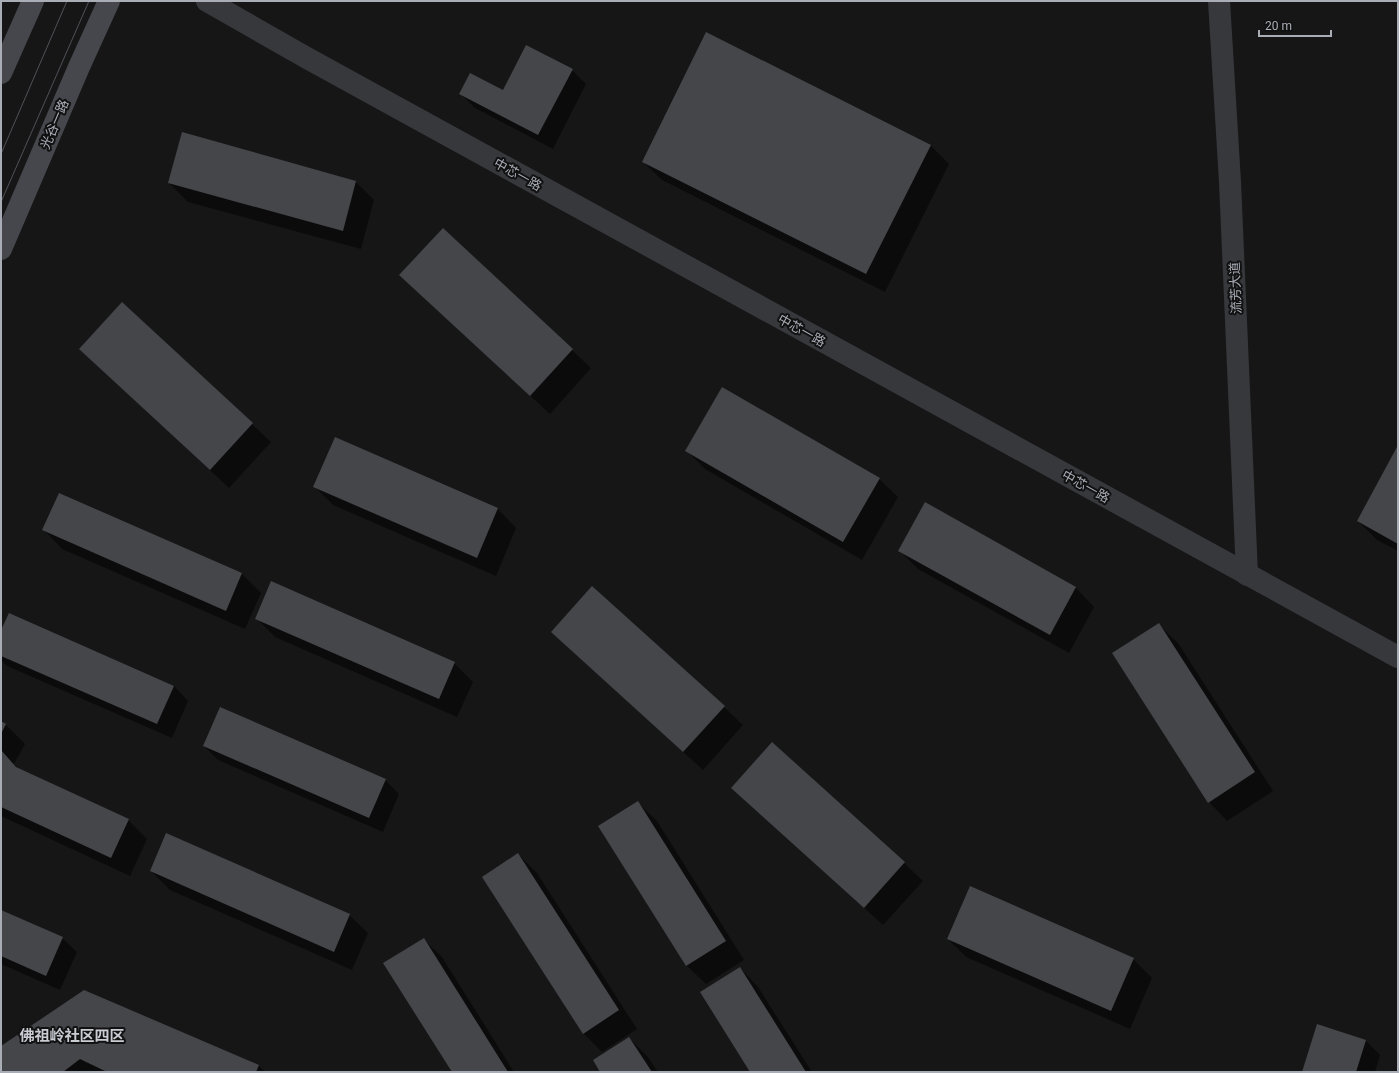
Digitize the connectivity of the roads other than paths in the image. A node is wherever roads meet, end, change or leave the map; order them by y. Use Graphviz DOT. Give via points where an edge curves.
graph roads {
  1 [pos="33,1"];
  2 [pos="109,1"];
  3 [pos="207,1"];
  4 [pos="1219,1"];
  5 [pos="1,73"];
  6 [pos="1,249"];
  7 [pos="1247,575"];
  8 [pos="1398,657"];
  1 -- 5 [label="main road"];
  2 -- 6 [label="main road, 光谷一路"];
  3 -- 7 [label="street, 中芯一路"];
  4 -- 7 [label="street, 流芳大道" via="1231,190"];
  7 -- 8 [label="street, 中芯一路"];
}
